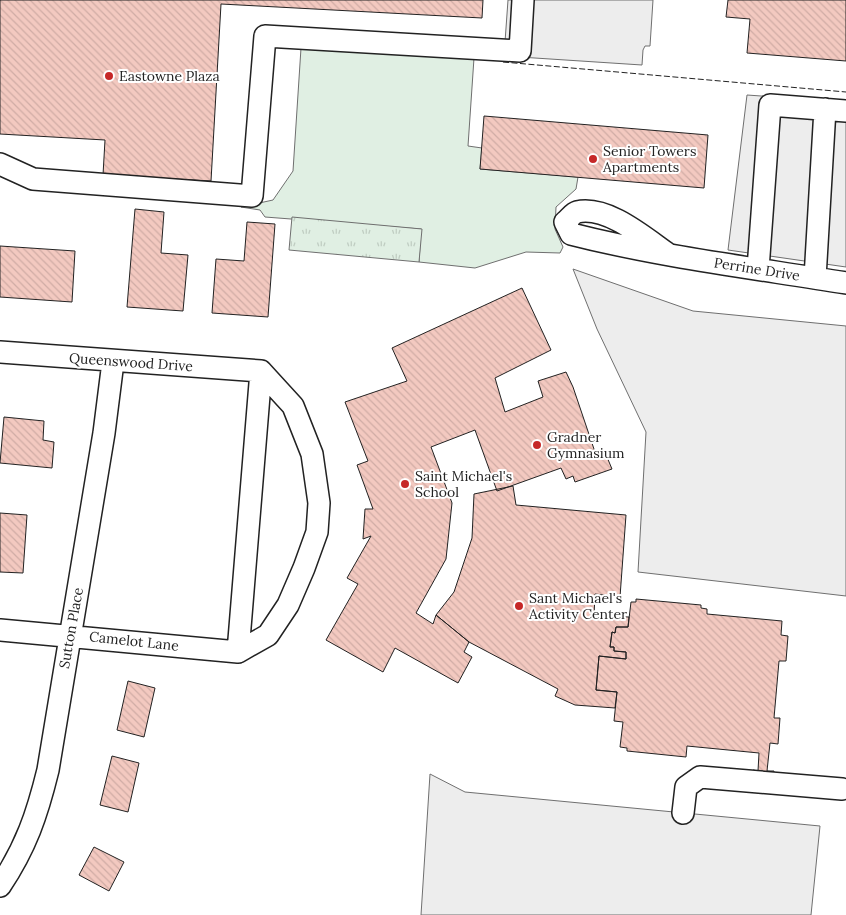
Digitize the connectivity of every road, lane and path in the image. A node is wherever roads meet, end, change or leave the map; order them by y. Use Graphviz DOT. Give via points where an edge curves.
graph roads {
  1 [pos="523,0"];
  2 [pos="825,109"];
  3 [pos="846,111"];
  4 [pos="0,164"];
  5 [pos="668,254"];
  6 [pos="758,269"];
  7 [pos="815,278"];
  8 [pos="846,283"];
  9 [pos="0,352"];
  10 [pos="113,362"];
  11 [pos="261,371"];
  12 [pos="0,630"];
  13 [pos="69,635"];
  14 [pos="238,652"];
  15 [pos="842,789"];
  16 [pos="683,813"];
  17 [pos="0,886"];
  1 -- 4 [label="street" via="520,51 265,36 252,196 33,179"];
  2 -- 3 [label="street"];
  2 -- 6 [label="street" via="770,105"];
  2 -- 7 [label="street"];
  5 -- 6 [label="street, Perrine Drive"];
  6 -- 7 [label="street, Perrine Drive"];
  7 -- 8 [label="street, Perrine Drive"];
  9 -- 10 [label="street, Queenswood Drive"];
  10 -- 11 [label="street, Queenswood Drive"];
  10 -- 13 [label="street, Sutton Place"];
  11 -- 14 [label="street"];
  11 -- 14 [label="street" via="293,406 312,454 319,503 317,532 288,606 268,635"];
  12 -- 13 [label="street, Camelot Lane"];
  13 -- 14 [label="street, Camelot Lane"];
  13 -- 17 [label="street, Sutton Place" via="38,813 27,840"];
  15 -- 16 [label="street" via="700,777 686,787"];
}
